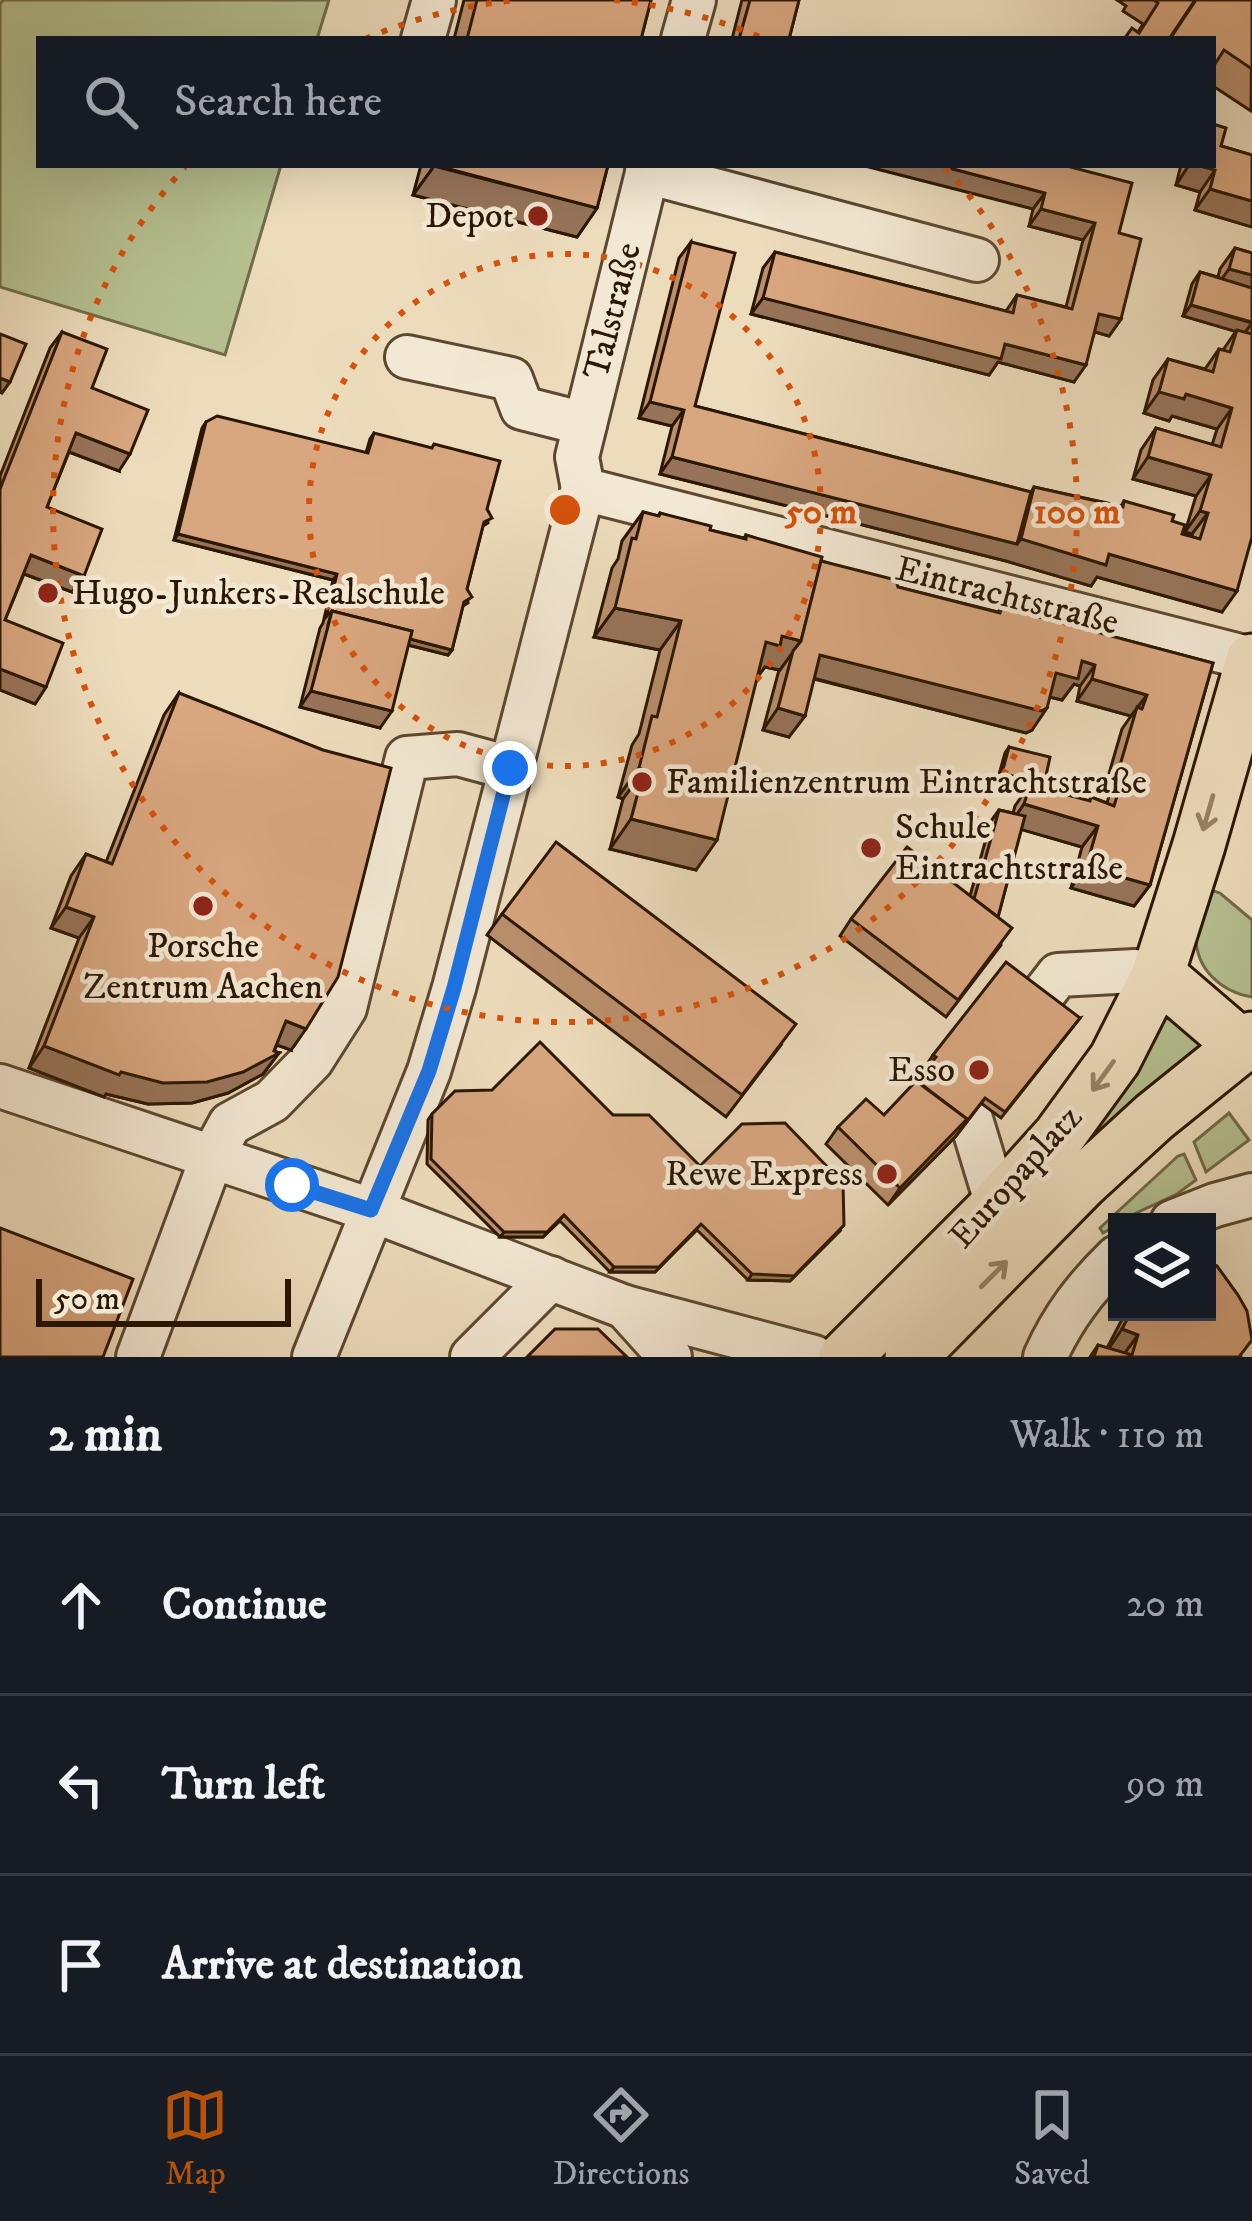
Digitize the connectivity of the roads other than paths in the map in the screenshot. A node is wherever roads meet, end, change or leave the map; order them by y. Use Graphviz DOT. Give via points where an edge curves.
graph roads {
  1 [pos="434,0"];
  2 [pos="694,0"];
  3 [pos="424,36"];
  4 [pos="684,36"];
  5 [pos="648,168"];
  6 [pos="977,260"];
  7 [pos="407,357"];
  8 [pos="582,457"];
  9 [pos="1252,660"];
  10 [pos="510,768"];
  11 [pos="1158,974"];
  12 [pos="1041,997"];
  13 [pos="1247,1041"];
  14 [pos="0,1086"];
  15 [pos="970,1117"];
  16 [pos="212,1157"];
  17 [pos="1252,1195"];
  18 [pos="997,1205"];
  19 [pos="371,1210"];
  20 [pos="1195,1213"];
  21 [pos="1108,1266"];
  22 [pos="551,1278"];
  23 [pos="625,1307"];
  24 [pos="138,1357"];
  25 [pos="314,1357"];
  26 [pos="472,1357"];
  27 [pos="670,1357"];
  28 [pos="814,1357"];
  29 [pos="844,1357"];
  30 [pos="911,1357"];
  31 [pos="1045,1357"];
  1 -- 3 [label="street"];
  2 -- 4 [label="street"];
  5 -- 6 [label="street"];
  5 -- 8 [label="street, Talstraße"];
  7 -- 8 [label="street, Eintrachtstraße" via="511,379 522,408"];
  8 -- 9 [label="street, Eintrachtstraße"];
  8 -- 10 [label="street, Talstraße"];
  9 -- 11 [label="main road, Europaplatz, one-way"];
  10 -- 16 [label="street" via="458,754 406,758 345,1009 312,1060 272,1101 230,1124"];
  10 -- 19 [label="street, Talstraße" via="429,1071"];
  11 -- 12 [label="street" via="1058,975"];
  11 -- 13 [label="main road"];
  11 -- 18 [label="main road, Europaplatz, one-way" via="1115,1059"];
  30 -- 13 [label="main road, Europaplatz, one-way" via="1082,1184"];
  14 -- 16 [label="street"];
  15 -- 18 [label="street"];
  16 -- 19 [label="street"];
  16 -- 24 [label="street"];
  17 -- 20 [label="street"];
  18 -- 29 [label="main road, Europaplatz"];
  19 -- 22 [label="street"];
  19 -- 25 [label="street, Talstraße"];
  21 -- 31 [label="street"];
  22 -- 23 [label="street"];
  22 -- 26 [label="street"];
  23 -- 27 [label="street"];
  23 -- 28 [label="street"];
}
